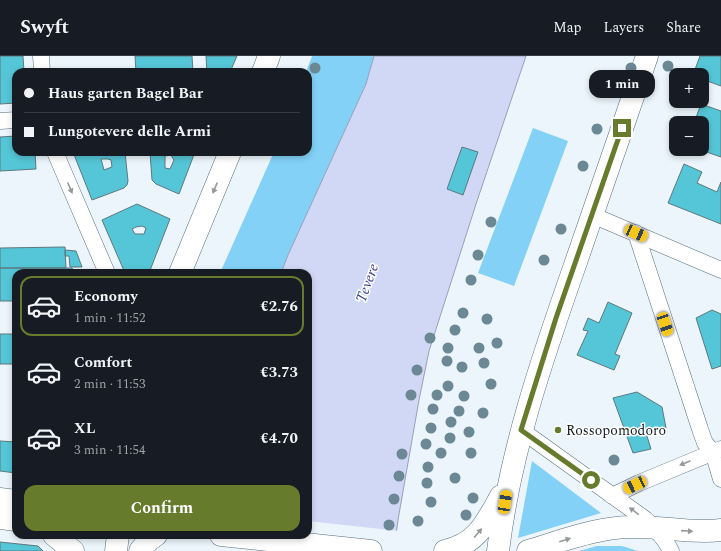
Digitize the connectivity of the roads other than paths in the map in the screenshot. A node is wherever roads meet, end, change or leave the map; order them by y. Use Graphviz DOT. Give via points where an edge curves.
graph roads {
  1 [pos="41,56"];
  2 [pos="269,56"];
  3 [pos="647,56"];
  4 [pos="42,68"];
  5 [pos="264,68"];
  6 [pos="12,120"];
  7 [pos="0,121"];
  8 [pos="57,156"];
  9 [pos="228,156"];
  10 [pos="592,215"];
  11 [pos="636,233"];
  12 [pos="104,269"];
  13 [pos="182,269"];
  14 [pos="721,270"];
  15 [pos="521,430"];
  16 [pos="717,450"];
  17 [pos="721,479"];
  18 [pos="508,483"];
  19 [pos="612,496"];
  20 [pos="0,499"];
  21 [pos="12,500"];
  22 [pos="0,518"];
  23 [pos="12,520"];
  24 [pos="654,527"];
  25 [pos="721,530"];
  26 [pos="59,539"];
  27 [pos="118,539"];
  28 [pos="150,539"];
  29 [pos="258,539"];
  30 [pos="73,551"];
  31 [pos="116,551"];
  32 [pos="140,551"];
  33 [pos="370,551"];
  34 [pos="445,551"];
  35 [pos="498,551"];
  36 [pos="528,551"];
  37 [pos="671,551"];
  1 -- 4 [label="street"];
  2 -- 5 [label="main road"];
  3 -- 10 [label="main road"];
  6 -- 7 [label="street"];
  8 -- 12 [label="street, one-way"];
  9 -- 13 [label="main road, one-way"];
  10 -- 11 [label="street"];
  10 -- 15 [label="main road" via="548,341"];
  11 -- 14 [label="street"];
  11 -- 16 [label="street" via="705,443"];
  15 -- 18 [label="main road"];
  15 -- 19 [label="street"];
  16 -- 17 [label="street"];
  16 -- 19 [label="street, one-way"];
  34 -- 18 [label="main road, one-way" via="460,547 474,538 486,523"];
  18 -- 35 [label="main road"];
  24 -- 19 [label="street, one-way"];
  20 -- 21 [label="main road"];
  22 -- 23 [label="main road"];
  24 -- 25 [label="main road, one-way" via="693,531"];
  36 -- 24 [label="main road, one-way" via="608,529"];
  24 -- 37 [label="street"];
  26 -- 30 [label="main road"];
  27 -- 31 [label="main road"];
  28 -- 32 [label="main road"];
  29 -- 33 [label="main road"];
}
